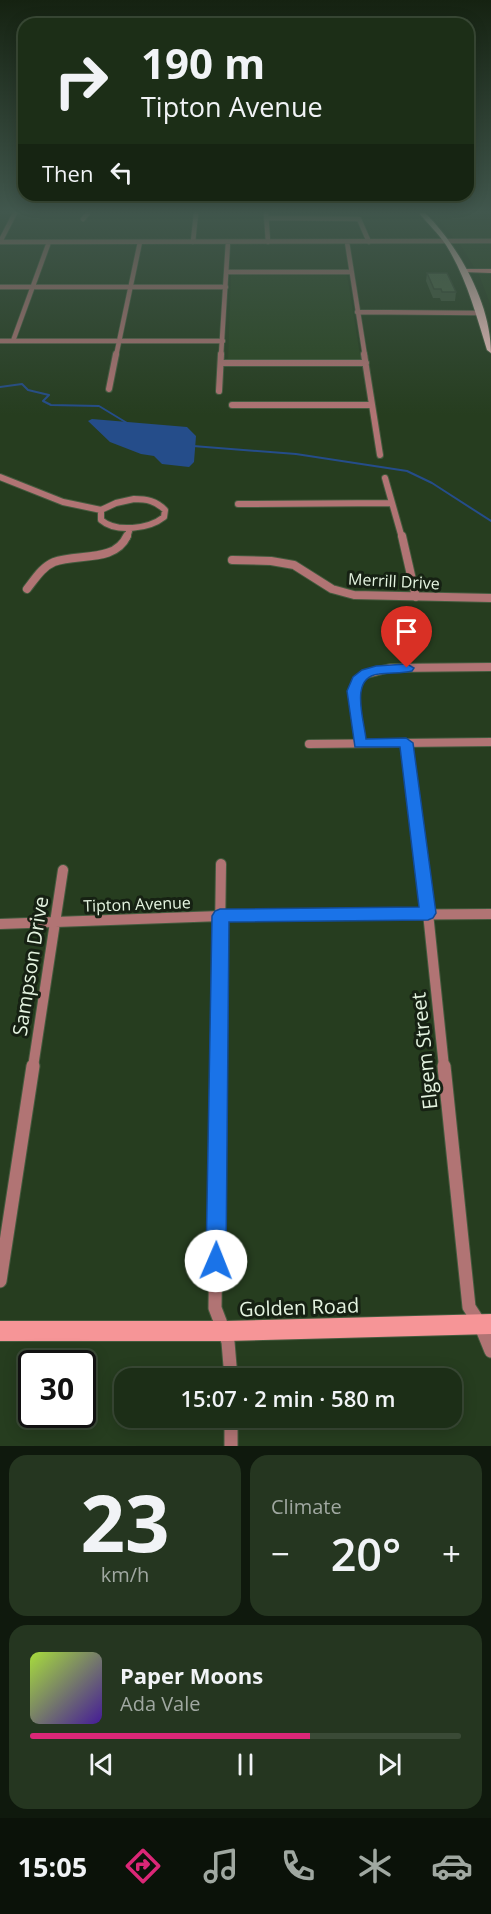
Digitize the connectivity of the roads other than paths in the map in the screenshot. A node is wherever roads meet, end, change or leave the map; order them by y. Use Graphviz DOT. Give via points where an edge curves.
graph roads {
  1 [pos="35,280"];
  2 [pos="131,280"];
  3 [pos="226,280"];
  4 [pos="352,280"];
  5 [pos="468,280"];
  6 [pos="0,286"];
  7 [pos="33,287"];
  8 [pos="130,287"];
  9 [pos="226,287"];
  10 [pos="357,312"];
  11 [pos="479,313"];
  12 [pos="0,341"];
  13 [pos="13,341"];
  14 [pos="120,341"];
  15 [pos="223,341"];
  16 [pos="491,350"];
  17 [pos="222,363"];
  18 [pos="366,363"];
  19 [pos="109,389"];
  20 [pos="219,391"];
  21 [pos="232,405"];
  22 [pos="372,405"];
  23 [pos="380,455"];
  24 [pos="0,477"];
  25 [pos="385,478"];
  26 [pos="392,502"];
  27 [pos="238,504"];
  28 [pos="101,510"];
  29 [pos="130,528"];
  30 [pos="232,560"];
  31 [pos="27,589"];
  32 [pos="416,597"];
  33 [pos="491,598"];
  34 [pos="491,667"];
  35 [pos="491,742"];
  36 [pos="360,743"];
  37 [pos="406,743"];
  38 [pos="309,744"];
  39 [pos="221,864"];
  40 [pos="63,870"];
  41 [pos="428,913"];
  42 [pos="491,914"];
  43 [pos="220,916"];
  44 [pos="55,922"];
  45 [pos="0,924"];
  46 [pos="0,1281"];
  47 [pos="486,1324"];
  48 [pos="0,1331"];
  49 [pos="227,1331"];
  50 [pos="491,1351"];
  51 [pos="231,1368"];
  52 [pos="231,1428"];
  53 [pos="231,1446"];
  1 -- 7 [label="street"];
  2 -- 8 [label="street"];
  3 -- 9 [label="street"];
  4 -- 10 [label="street"];
  5 -- 11 [label="main road"];
  6 -- 7 [label="street"];
  7 -- 8 [label="street"];
  7 -- 13 [label="street"];
  8 -- 9 [label="street"];
  8 -- 14 [label="street"];
  9 -- 15 [label="street"];
  10 -- 11 [label="street"];
  10 -- 18 [label="street"];
  11 -- 16 [label="main road"];
  12 -- 13 [label="street"];
  13 -- 14 [label="street"];
  14 -- 15 [label="street"];
  14 -- 19 [label="street"];
  15 -- 17 [label="street"];
  17 -- 18 [label="street"];
  17 -- 20 [label="street"];
  18 -- 22 [label="street"];
  21 -- 22 [label="street"];
  22 -- 23 [label="street"];
  24 -- 28 [label="street" via="63,502"];
  25 -- 26 [label="street"];
  26 -- 27 [label="street"];
  26 -- 32 [label="street"];
  28 -- 29 [label="street" via="105,524"];
  28 -- 29 [label="street" via="137,500 157,503 165,510 158,522"];
  29 -- 31 [label="street" via="127,540 117,549 51,563"];
  30 -- 32 [label="street, Merrill Drive" via="294,565 332,589 344,592"];
  32 -- 33 [label="street, Merrill Drive"];
  34 -- 36 [label="street" via="386,669 359,677 353,691"];
  35 -- 37 [label="street"];
  36 -- 37 [label="street"];
  36 -- 38 [label="street"];
  37 -- 41 [label="street, Elgem Street"];
  39 -- 43 [label="street"];
  40 -- 44 [label="street, Sampson Drive"];
  41 -- 42 [label="street, Tipton Avenue"];
  41 -- 43 [label="street, Tipton Avenue"];
  41 -- 47 [label="street, Elgem Street" via="469,1307"];
  43 -- 44 [label="street, Tipton Avenue"];
  43 -- 49 [label="street" via="215,1308"];
  44 -- 45 [label="street, Tipton Avenue"];
  44 -- 46 [label="street, Sampson Drive"];
  47 -- 49 [label="street, Golden Road"];
  47 -- 50 [label="street, Elgem Street"];
  48 -- 49 [label="street, Golden Road"];
  49 -- 51 [label="street"];
  52 -- 53 [label="street"];
}
